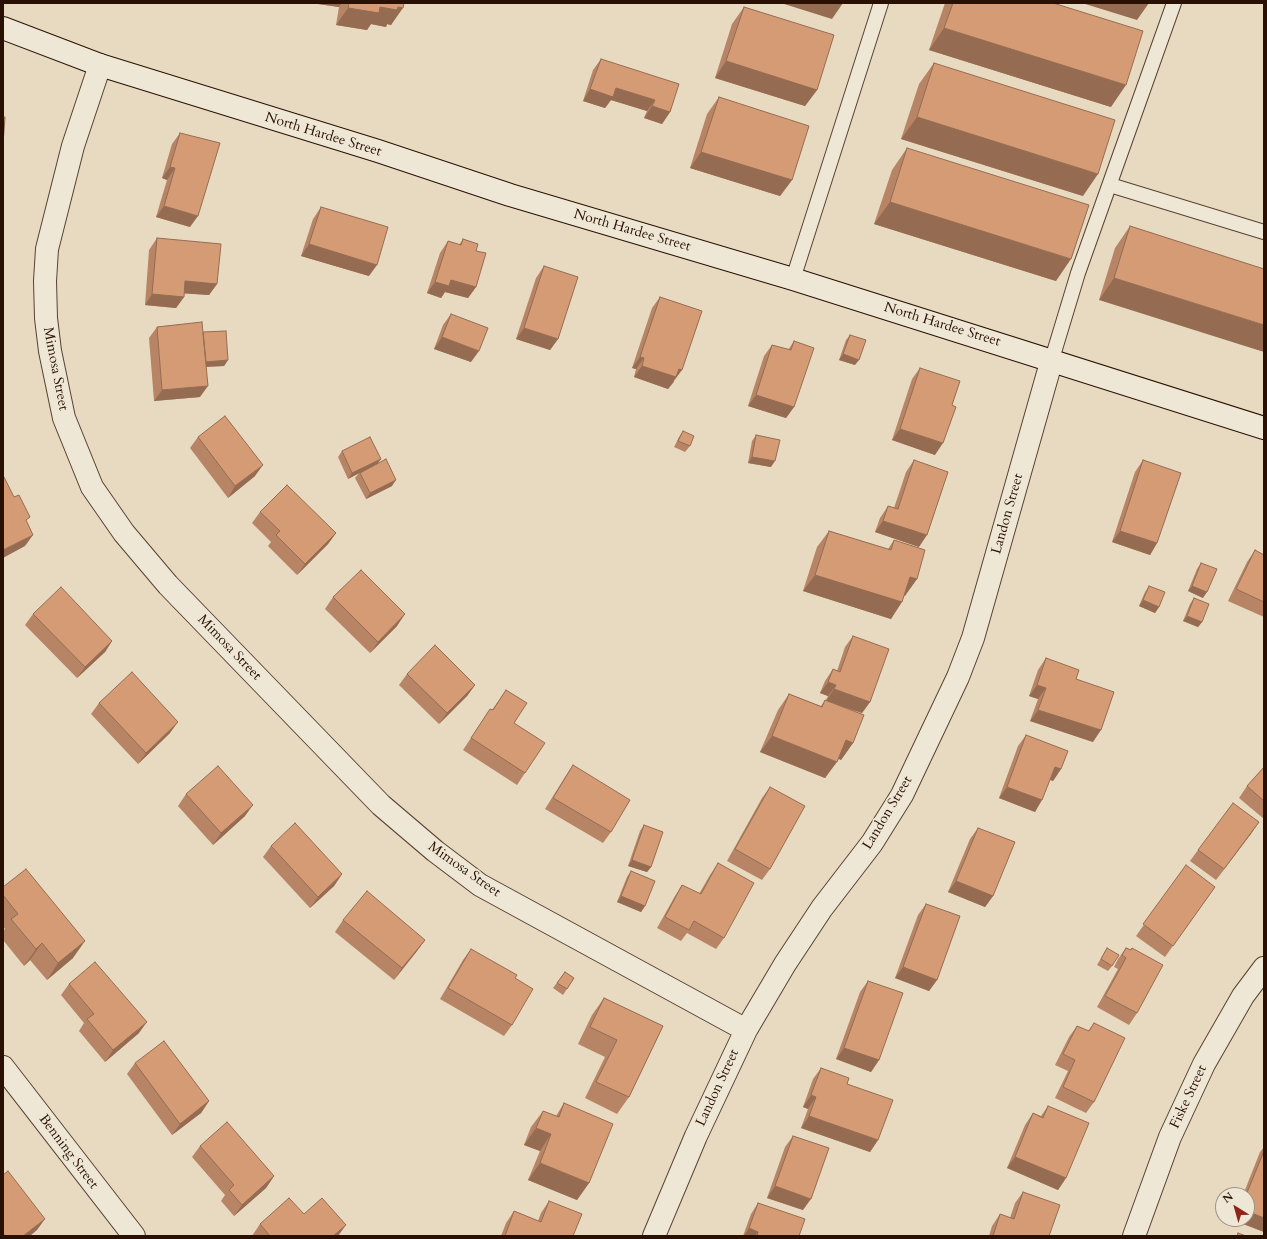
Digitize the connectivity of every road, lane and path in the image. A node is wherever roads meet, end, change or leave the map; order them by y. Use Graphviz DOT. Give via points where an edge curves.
graph roads {
  1 [pos="881,3"];
  2 [pos="1174,3"];
  3 [pos="3,28"];
  4 [pos="100,65"];
  5 [pos="1110,185"];
  6 [pos="1264,232"];
  7 [pos="793,279"];
  8 [pos="1052,359"];
  9 [pos="1264,428"];
  10 [pos="1264,968"];
  11 [pos="746,1030"];
  12 [pos="3,1067"];
  13 [pos="134,1236"];
  14 [pos="654,1236"];
  15 [pos="1134,1236"];
  1 -- 7 [label="lane"];
  2 -- 5 [label="lane"];
  3 -- 4 [label="street, North Hardee Street"];
  4 -- 7 [label="street, North Hardee Street" via="378,151 510,195"];
  4 -- 11 [label="street, Mimosa Street" via="70,161 47,249 44,281 50,351 64,418 76,451 96,492 124,533 168,585 381,805 435,851 480,885"];
  5 -- 6 [label="lane"];
  5 -- 8 [label="lane" via="1078,274"];
  7 -- 8 [label="street, North Hardee Street"];
  8 -- 9 [label="street, North Hardee Street"];
  8 -- 11 [label="street, Landon Street" via="975,630 958,677 902,795 872,843 822,908"];
  10 -- 15 [label="street, Fiske Street" via="1243,996 1204,1064 1170,1137"];
  11 -- 14 [label="street, Landon Street" via="696,1136"];
  12 -- 13 [label="street, Benning Street"];
}
